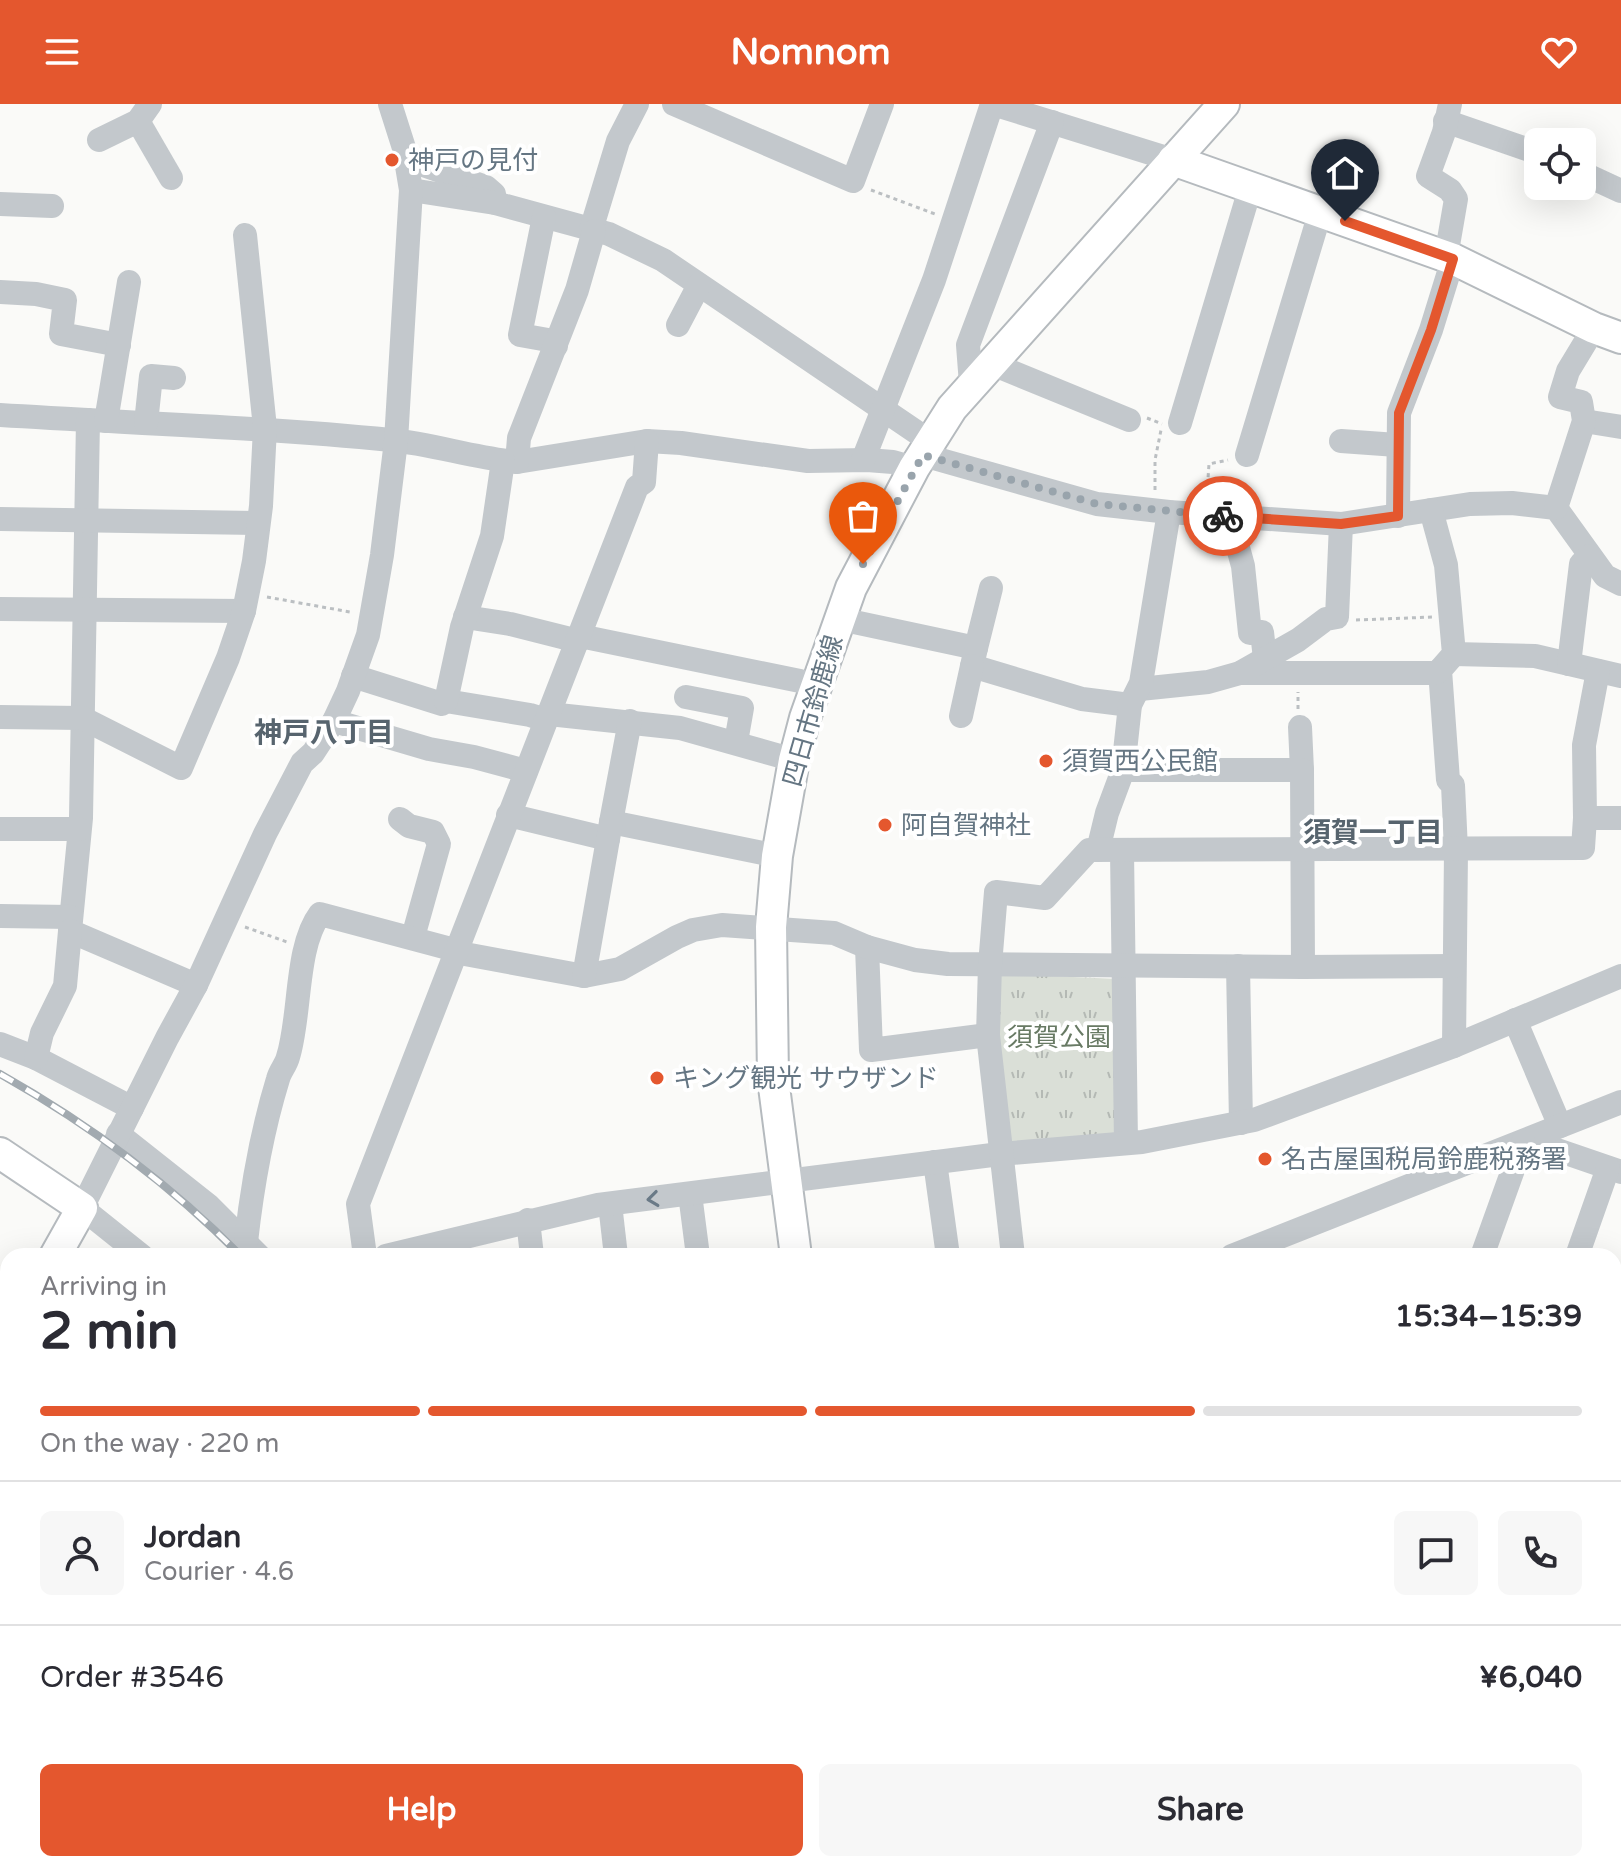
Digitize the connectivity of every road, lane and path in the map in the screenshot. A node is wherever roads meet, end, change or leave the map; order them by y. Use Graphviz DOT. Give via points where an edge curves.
graph roads {
  1 [pos="390,104"];
  2 [pos="637,104"];
  3 [pos="674,104"];
  4 [pos="882,104"];
  5 [pos="995,104"];
  6 [pos="1224,104"];
  7 [pos="144,112"];
  8 [pos="1448,113"];
  9 [pos="1064,117"];
  10 [pos="99,140"];
  11 [pos="1524,147"];
  12 [pos="406,159"];
  13 [pos="1173,160"];
  14 [pos="171,178"];
  15 [pos="1596,179"];
  16 [pos="853,181"];
  17 [pos="1250,189"];
  18 [pos="411,190"];
  19 [pos="1621,191"];
  20 [pos="495,203"];
  21 [pos="0,204"];
  22 [pos="52,206"];
  23 [pos="1320,213"];
  24 [pos="544,217"];
  25 [pos="953,221"];
  26 [pos="592,230"];
  27 [pos="245,235"];
  28 [pos="1449,258"];
  29 [pos="129,282"];
  30 [pos="699,285"];
  31 [pos="0,292"];
  32 [pos="678,325"];
  33 [pos="1608,333"];
  34 [pos="119,345"];
  35 [pos="556,346"];
  36 [pos="981,374"];
  37 [pos="174,378"];
  38 [pos="883,409"];
  39 [pos="0,415"];
  40 [pos="1172,418"];
  41 [pos="97,420"];
  42 [pos="1129,420"];
  43 [pos="146,423"];
  44 [pos="1582,424"];
  45 [pos="1621,427"];
  46 [pos="265,428"];
  47 [pos="396,441"];
  48 [pos="647,441"];
  49 [pos="1341,441"];
  50 [pos="1397,445"];
  51 [pos="923,455"];
  52 [pos="1247,455"];
  53 [pos="863,460"];
  54 [pos="510,462"];
  55 [pos="1556,508"];
  56 [pos="1431,510"];
  57 [pos="1162,511"];
  58 [pos="1206,514"];
  59 [pos="1398,516"];
  60 [pos="1237,517"];
  61 [pos="0,519"];
  62 [pos="86,520"];
  63 [pos="258,523"];
  64 [pos="1341,524"];
  65 [pos="1589,556"];
  66 [pos="1621,584"];
  67 [pos="991,588"];
  68 [pos="246,602"];
  69 [pos="0,609"];
  70 [pos="83,609"];
  71 [pos="371,616"];
  72 [pos="1450,616"];
  73 [pos="465,617"];
  74 [pos="1337,617"];
  75 [pos="840,619"];
  76 [pos="579,638"];
  77 [pos="974,657"];
  78 [pos="692,659"];
  79 [pos="1265,659"];
  80 [pos="1447,662"];
  81 [pos="1569,664"];
  82 [pos="1240,673"];
  83 [pos="1610,674"];
  84 [pos="353,676"];
  85 [pos="800,681"];
  86 [pos="686,697"];
  87 [pos="1135,697"];
  88 [pos="446,701"];
  89 [pos="961,716"];
  90 [pos="0,717"];
  91 [pos="548,717"];
  92 [pos="82,718"];
  93 [pos="334,721"];
  94 [pos="630,721"];
  95 [pos="1300,727"];
  96 [pos="680,728"];
  97 [pos="736,742"];
  98 [pos="794,760"];
  99 [pos="1123,770"];
  100 [pos="1302,770"];
  101 [pos="526,771"];
  102 [pos="508,815"];
  103 [pos="1585,818"];
  104 [pos="1621,818"];
  105 [pos="400,819"];
  106 [pos="0,829"];
  107 [pos="79,829"];
  108 [pos="610,831"];
  109 [pos="1303,849"];
  110 [pos="1103,850"];
  111 [pos="1456,850"];
  112 [pos="777,856"];
  113 [pos="0,916"];
  114 [pos="226,920"];
  115 [pos="70,924"];
  116 [pos="771,927"];
  117 [pos="413,937"];
  118 [pos="867,947"];
  119 [pos="306,949"];
  120 [pos="455,951"];
  121 [pos="990,965"];
  122 [pos="1123,966"];
  123 [pos="1238,966"];
  124 [pos="1454,966"];
  125 [pos="1303,967"];
  126 [pos="584,976"];
  127 [pos="1621,976"];
  128 [pos="196,985"];
  129 [pos="1515,1020"];
  130 [pos="988,1035"];
  131 [pos="0,1044"];
  132 [pos="1454,1046"];
  133 [pos="36,1058"];
  134 [pos="1621,1102"];
  135 [pos="132,1108"];
  136 [pos="1241,1123"];
  137 [pos="1560,1126"];
  138 [pos="118,1134"];
  139 [pos="1525,1141"];
  140 [pos="1126,1143"];
  141 [pos="0,1153"];
  142 [pos="1000,1154"];
  143 [pos="935,1162"];
  144 [pos="1615,1170"];
  145 [pos="786,1181"];
  146 [pos="690,1194"];
  147 [pos="610,1204"];
  148 [pos="82,1208"];
  149 [pos="528,1220"];
  150 [pos="60,1248"];
  151 [pos="132,1248"];
  152 [pos="251,1248"];
  153 [pos="252,1248"];
  154 [pos="358,1248"];
  155 [pos="418,1248"];
  156 [pos="531,1248"];
  157 [pos="615,1248"];
  158 [pos="697,1248"];
  159 [pos="795,1248"];
  160 [pos="947,1248"];
  161 [pos="1012,1248"];
  162 [pos="1252,1248"];
  163 [pos="1485,1248"];
  164 [pos="1581,1248"];
  1 -- 12 [label="street"];
  2 -- 26 [label="street" via="618,141"];
  3 -- 16 [label="street"];
  4 -- 16 [label="street"];
  5 -- 9 [label="street"];
  5 -- 25 [label="street"];
  6 -- 13 [label="main road, 四日市鈴鹿線"];
  7 -- 10 [label="street"];
  7 -- 14 [label="street"];
  8 -- 11 [label="street"];
  8 -- 28 [label="street" via="1428,176 1456,199"];
  9 -- 13 [label="street"];
  9 -- 36 [label="street" via="968,345"];
  12 -- 18 [label="street"];
  12 -- 20 [label="street" via="486,187"];
  13 -- 17 [label="main road"];
  13 -- 36 [label="main road, 四日市鈴鹿線"];
  15 -- 19 [label="street"];
  16 -- 25 [label="path"];
  17 -- 23 [label="main road"];
  17 -- 40 [label="street"];
  18 -- 20 [label="street"];
  18 -- 47 [label="street"];
  20 -- 24 [label="street"];
  21 -- 22 [label="street"];
  23 -- 28 [label="main road"];
  23 -- 52 [label="street"];
  24 -- 26 [label="street"];
  24 -- 35 [label="street" via="520,335"];
  25 -- 38 [label="street"];
  26 -- 30 [label="street" via="663,260"];
  26 -- 35 [label="street"];
  27 -- 46 [label="street"];
  28 -- 33 [label="main road"];
  28 -- 50 [label="street" via="1431,330 1399,413"];
  29 -- 34 [label="street"];
  30 -- 32 [label="street"];
  30 -- 38 [label="street"];
  31 -- 34 [label="street" via="65,300 61,334"];
  33 -- 44 [label="street" via="1568,371 1560,397 1581,402"];
  34 -- 41 [label="street"];
  35 -- 54 [label="street"];
  36 -- 42 [label="street"];
  36 -- 51 [label="main road, 四日市鈴鹿線"];
  37 -- 43 [label="street" via="151,376"];
  38 -- 51 [label="street"];
  38 -- 53 [label="street"];
  39 -- 41 [label="street"];
  40 -- 57 [label="path" via="1155,460"];
  41 -- 43 [label="street"];
  41 -- 62 [label="street"];
  43 -- 46 [label="street"];
  44 -- 45 [label="street"];
  44 -- 55 [label="street"];
  46 -- 47 [label="street"];
  46 -- 63 [label="street"];
  47 -- 54 [label="street"];
  47 -- 71 [label="street"];
  48 -- 53 [label="street" via="808,461"];
  48 -- 54 [label="street"];
  48 -- 76 [label="street" via="644,482 637,487"];
  49 -- 50 [label="street"];
  50 -- 59 [label="street"];
  51 -- 53 [label="street" via="893,462"];
  51 -- 57 [label="street" via="1097,504"];
  51 -- 75 [label="main road, 四日市鈴鹿線" via="851,588"];
  52 -- 58 [label="path" via="1209,464"];
  54 -- 73 [label="street"];
  55 -- 56 [label="street" via="1492,503"];
  55 -- 65 [label="street"];
  56 -- 59 [label="street"];
  56 -- 72 [label="street" via="1446,565"];
  57 -- 58 [label="street"];
  57 -- 87 [label="street"];
  58 -- 60 [label="street"];
  59 -- 64 [label="street"];
  60 -- 64 [label="street"];
  60 -- 79 [label="street" via="1250,633 1262,632"];
  61 -- 62 [label="street"];
  62 -- 63 [label="street"];
  62 -- 70 [label="street"];
  63 -- 68 [label="street"];
  64 -- 74 [label="street"];
  65 -- 66 [label="street" via="1605,576"];
  65 -- 81 [label="street" via="1581,564"];
  67 -- 77 [label="street"];
  68 -- 70 [label="street"];
  68 -- 71 [label="path"];
  68 -- 92 [label="street" via="181,768"];
  69 -- 70 [label="street"];
  70 -- 92 [label="street"];
  71 -- 84 [label="street"];
  72 -- 74 [label="path" via="1389,621"];
  72 -- 80 [label="street"];
  73 -- 76 [label="street"];
  73 -- 88 [label="street"];
  74 -- 79 [label="street"];
  75 -- 77 [label="street"];
  75 -- 98 [label="main road, 四日市鈴鹿線"];
  76 -- 78 [label="street"];
  76 -- 91 [label="street"];
  77 -- 87 [label="street" via="1030,685 1082,699"];
  77 -- 89 [label="street"];
  78 -- 85 [label="street"];
  78 -- 86 [label="street"];
  79 -- 82 [label="street"];
  80 -- 81 [label="street" via="1535,656"];
  80 -- 82 [label="street" via="1435,673"];
  80 -- 111 [label="street" via="1448,780 1453,785"];
  81 -- 83 [label="street"];
  82 -- 87 [label="street"];
  83 -- 103 [label="street" via="1584,745"];
  84 -- 88 [label="street"];
  84 -- 93 [label="street"];
  86 -- 96 [label="street"];
  86 -- 97 [label="street" via="742,708"];
  87 -- 99 [label="street"];
  88 -- 91 [label="street"];
  90 -- 92 [label="street"];
  91 -- 94 [label="street"];
  91 -- 101 [label="street"];
  92 -- 107 [label="street"];
  93 -- 101 [label="street"];
  93 -- 114 [label="street" via="302,763"];
  94 -- 96 [label="street"];
  94 -- 108 [label="street"];
  95 -- 100 [label="street"];
  96 -- 97 [label="street"];
  97 -- 98 [label="street"];
  98 -- 112 [label="main road, 四日市鈴鹿線"];
  99 -- 100 [label="street"];
  99 -- 110 [label="street" via="1107,813"];
  100 -- 109 [label="street"];
  101 -- 102 [label="street"];
  102 -- 108 [label="street"];
  102 -- 120 [label="street"];
  103 -- 104 [label="street"];
  103 -- 111 [label="street" via="1583,848"];
  105 -- 117 [label="street" via="433,832 439,844"];
  106 -- 107 [label="street"];
  107 -- 115 [label="street"];
  108 -- 112 [label="street"];
  108 -- 126 [label="street"];
  109 -- 110 [label="street"];
  109 -- 111 [label="street"];
  109 -- 125 [label="street"];
  110 -- 121 [label="street" via="1045,898 996,892"];
  110 -- 122 [label="street"];
  111 -- 124 [label="street"];
  112 -- 116 [label="main road, 四日市鈴鹿線"];
  113 -- 115 [label="street"];
  114 -- 119 [label="path"];
  114 -- 128 [label="street"];
  115 -- 128 [label="street"];
  115 -- 133 [label="street" via="65,986"];
  116 -- 118 [label="street" via="834,933"];
  116 -- 126 [label="street" via="693,930 620,969"];
  116 -- 145 [label="main road, 四日市鈴鹿線" via="773,1079"];
  117 -- 119 [label="street" via="320,914"];
  117 -- 120 [label="street"];
  118 -- 121 [label="street" via="915,960"];
  118 -- 130 [label="street" via="871,1050"];
  119 -- 153 [label="street" via="288,1059 279,1076 256,1177"];
  120 -- 126 [label="street"];
  120 -- 154 [label="street" via="358,1204"];
  121 -- 122 [label="street"];
  121 -- 130 [label="street"];
  122 -- 123 [label="street"];
  122 -- 140 [label="street"];
  123 -- 125 [label="street"];
  123 -- 136 [label="street"];
  124 -- 125 [label="street"];
  124 -- 132 [label="street"];
  127 -- 129 [label="street"];
  128 -- 135 [label="street"];
  129 -- 132 [label="street"];
  129 -- 137 [label="street"];
  130 -- 142 [label="street"];
  131 -- 133 [label="street"];
  132 -- 136 [label="street"];
  133 -- 135 [label="street"];
  134 -- 137 [label="street"];
  135 -- 138 [label="street"];
  136 -- 140 [label="street"];
  137 -- 139 [label="street"];
  138 -- 148 [label="street"];
  138 -- 152 [label="street"];
  139 -- 144 [label="street"];
  139 -- 162 [label="street"];
  139 -- 163 [label="street"];
  140 -- 142 [label="street"];
  141 -- 148 [label="main road"];
  142 -- 143 [label="street"];
  142 -- 161 [label="street"];
  143 -- 145 [label="street"];
  143 -- 160 [label="street"];
  144 -- 164 [label="street"];
  145 -- 146 [label="street"];
  145 -- 159 [label="main road, 四日市鈴鹿線"];
  146 -- 147 [label="street, one-way"];
  146 -- 158 [label="street"];
  147 -- 149 [label="street"];
  147 -- 157 [label="street"];
  148 -- 150 [label="main road"];
  148 -- 151 [label="street"];
  149 -- 155 [label="street"];
  149 -- 156 [label="street"];
}
